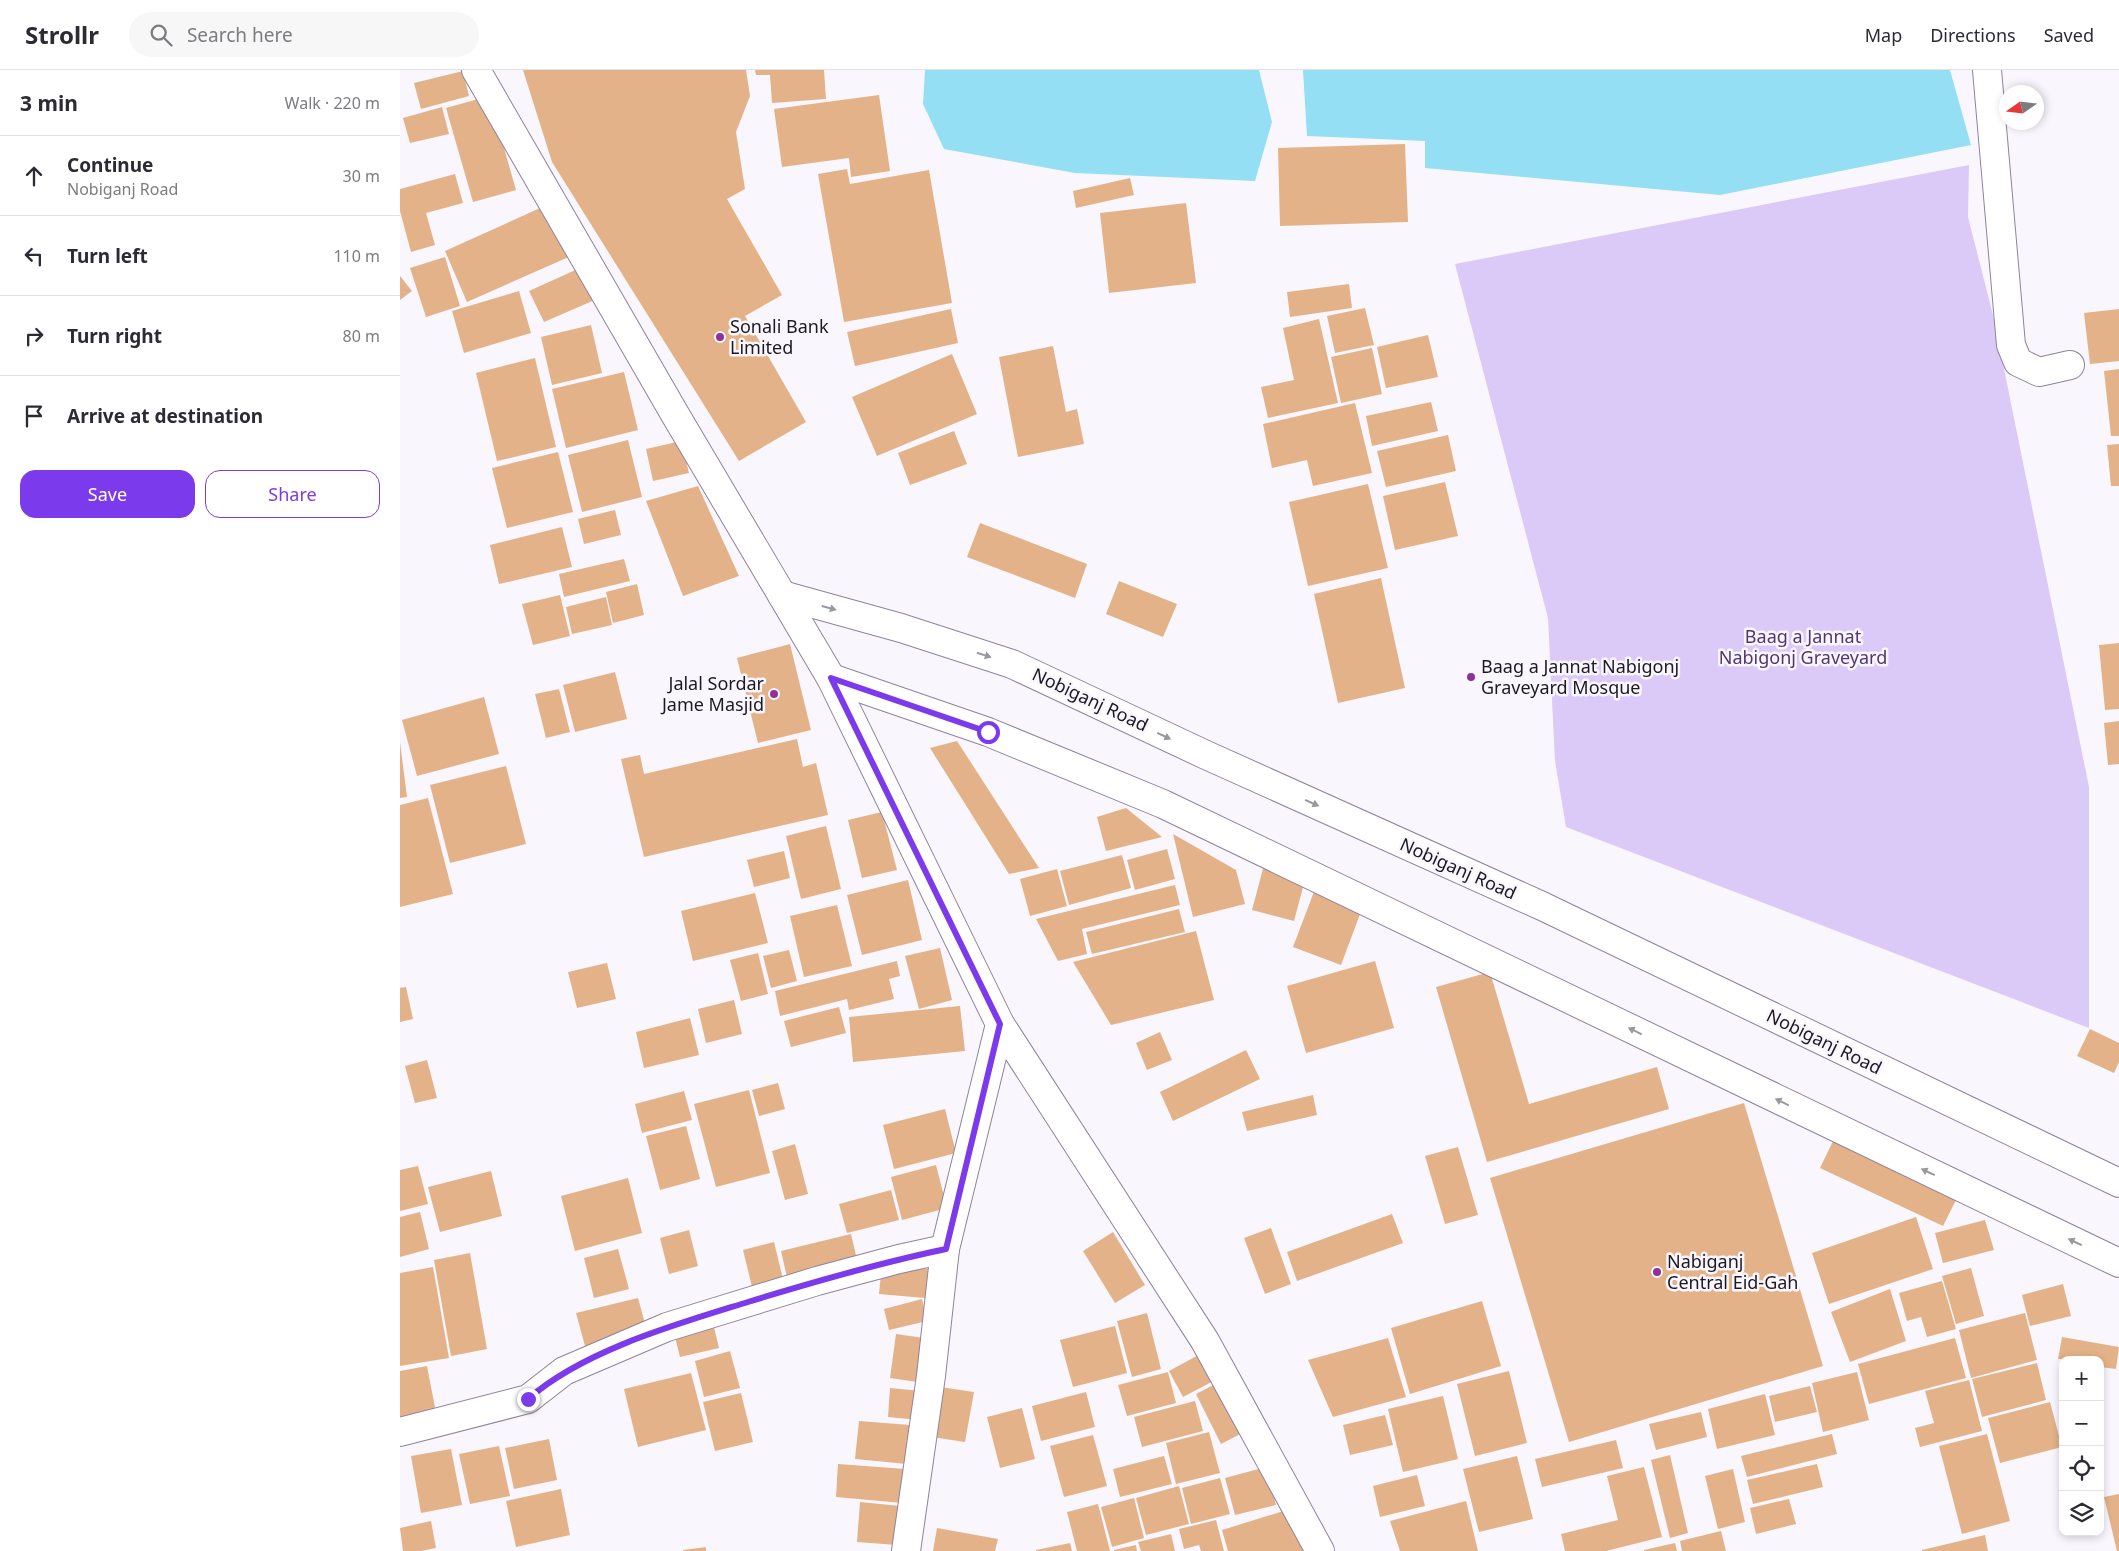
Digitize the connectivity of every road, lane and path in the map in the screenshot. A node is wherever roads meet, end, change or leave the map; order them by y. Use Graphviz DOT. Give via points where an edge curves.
graph roads {
  1 [pos="476,70"];
  2 [pos="1987,70"];
  3 [pos="2070,365"];
  4 [pos="782,595"];
  5 [pos="831,678"];
  6 [pos="1000,1024"];
  7 [pos="2119,1183"];
  8 [pos="946,1249"];
  9 [pos="2119,1263"];
  10 [pos="400,1432"];
  11 [pos="906,1551"];
  12 [pos="1320,1551"];
  1 -- 4 [label="main road"];
  2 -- 3 [label="main road" via="2011,345 2018,362 2039,372"];
  4 -- 5 [label="main road"];
  4 -- 7 [label="main road, Nobiganj Road, one-way" via="902,628 1012,664 1542,906"];
  5 -- 6 [label="main road"];
  9 -- 5 [label="main road, one-way" via="1163,804 988,732"];
  6 -- 8 [label="main road"];
  6 -- 12 [label="main road" via="1205,1341"];
  8 -- 10 [label="main road" via="817,1281 667,1327 564,1371 528,1399"];
  8 -- 11 [label="main road"];
}
